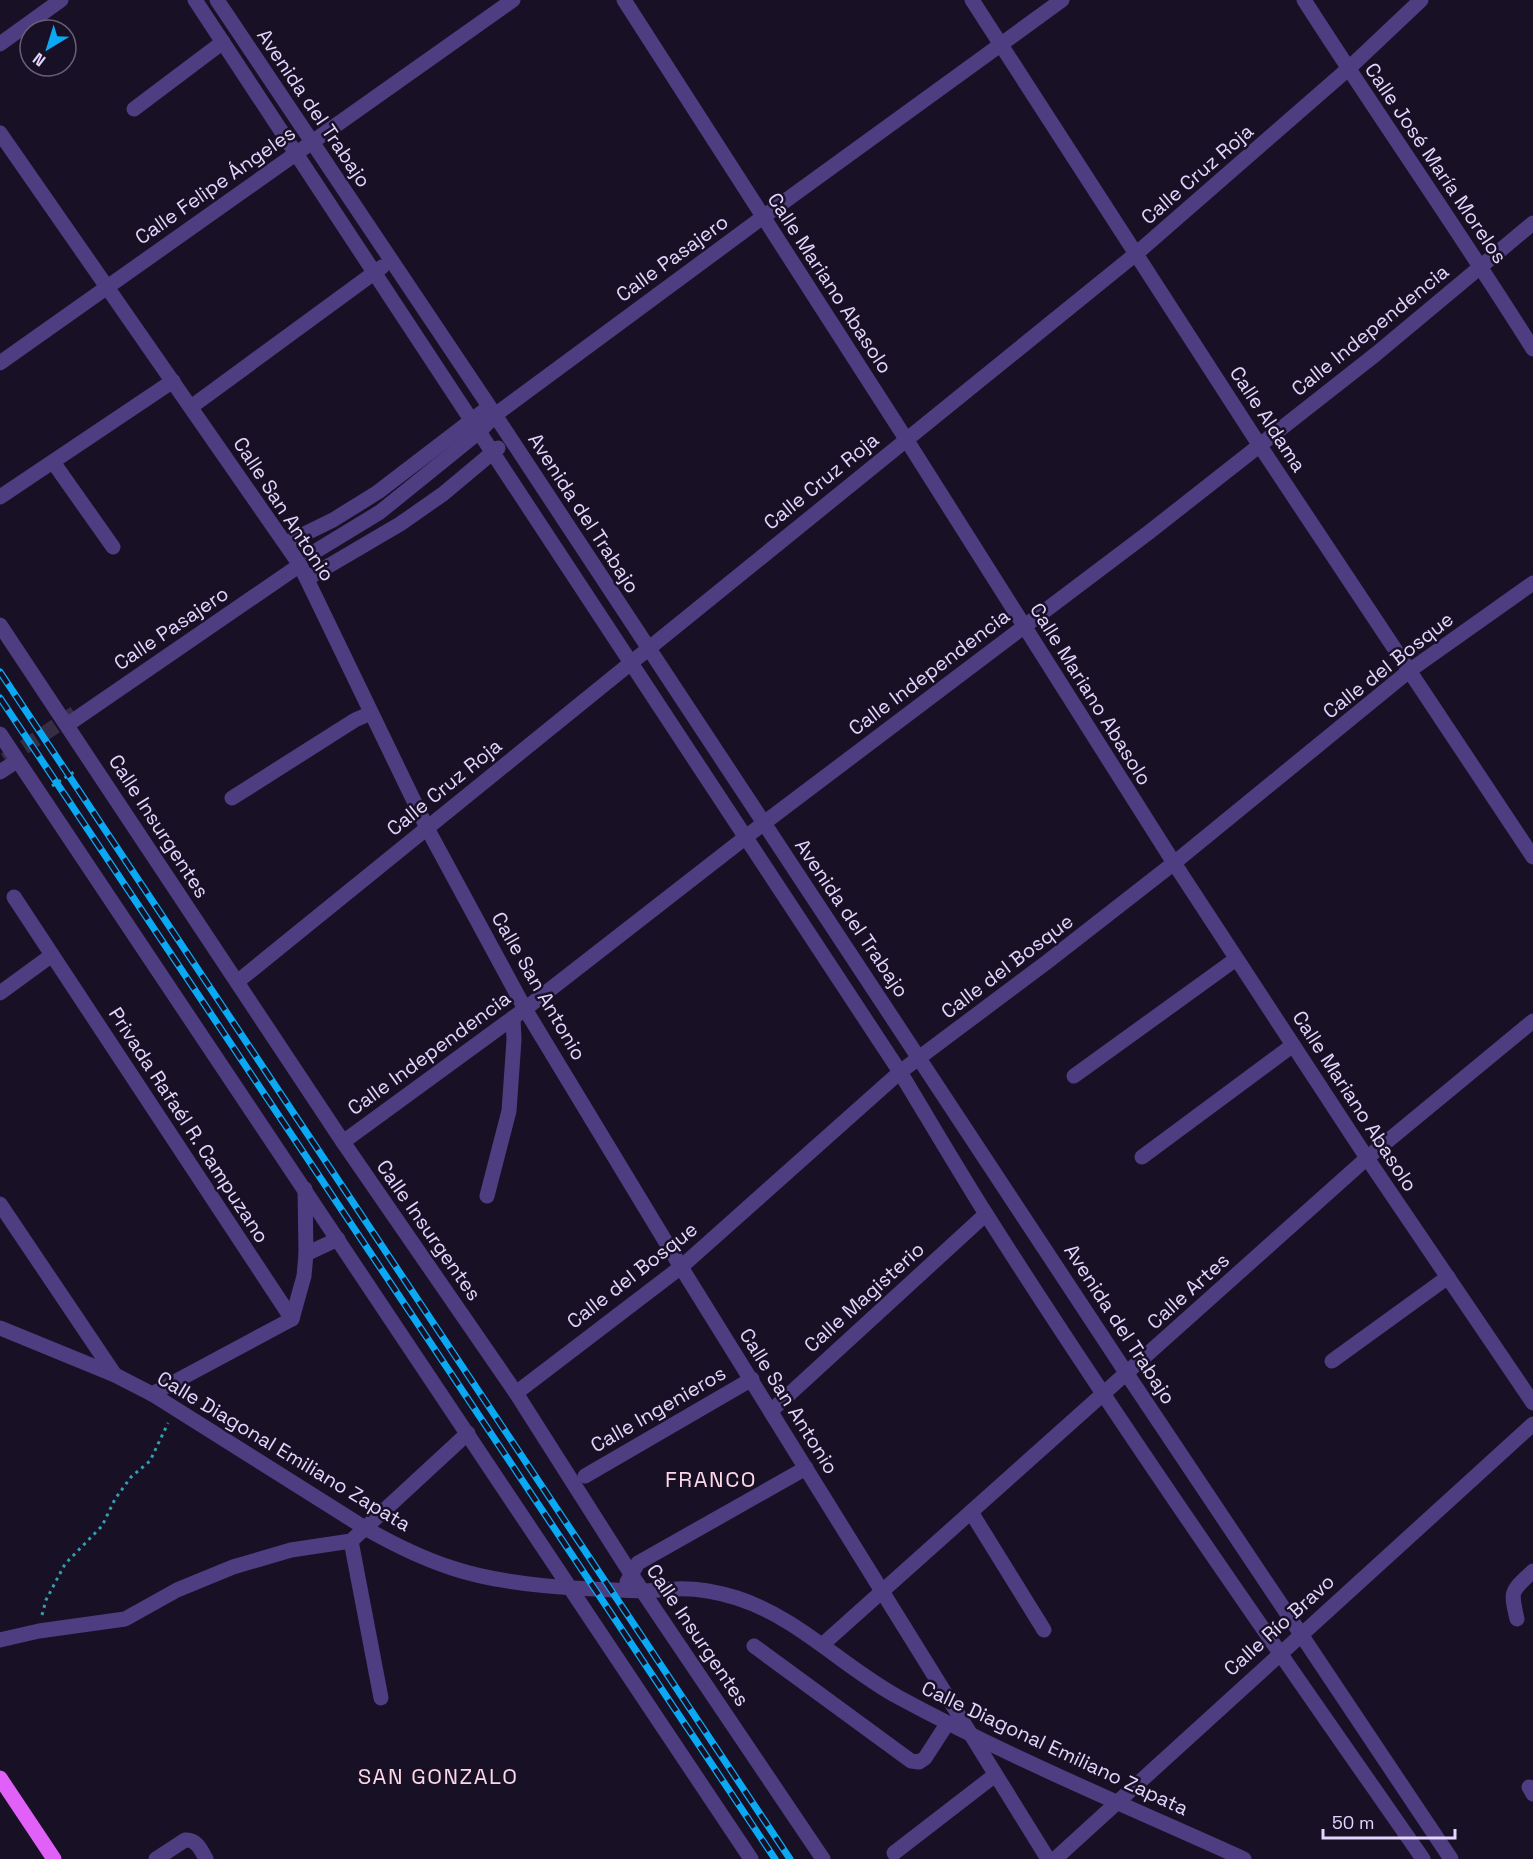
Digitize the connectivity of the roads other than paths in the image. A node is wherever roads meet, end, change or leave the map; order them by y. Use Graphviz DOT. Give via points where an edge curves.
graph roads {
  1 [pos="61,0"];
  2 [pos="195,0"];
  3 [pos="217,0"];
  4 [pos="513,0"];
  5 [pos="624,0"];
  6 [pos="972,0"];
  7 [pos="1062,0"];
  8 [pos="1304,0"];
  9 [pos="1421,0"];
  10 [pos="223,42"];
  11 [pos="0,44"];
  12 [pos="1000,45"];
  13 [pos="1348,69"];
  14 [pos="134,109"];
  15 [pos="0,133"];
  16 [pos="312,142"];
  17 [pos="296,153"];
  18 [pos="762,217"];
  19 [pos="1533,223"];
  20 [pos="1137,253"];
  21 [pos="390,261"];
  22 [pos="1481,267"];
  23 [pos="374,272"];
  24 [pos="107,288"];
  25 [pos="1533,349"];
  26 [pos="0,363"];
  27 [pos="172,381"];
  28 [pos="191,407"];
  29 [pos="492,411"];
  30 [pos="475,426"];
  31 [pos="510,438"];
  32 [pos="906,439"];
  33 [pos="1260,446"];
  34 [pos="492,453"];
  35 [pos="53,462"];
  36 [pos="0,497"];
  37 [pos="286,543"];
  38 [pos="113,547"];
  39 [pos="311,554"];
  40 [pos="300,565"];
  41 [pos="308,579"];
  42 [pos="1533,583"];
  43 [pos="0,625"];
  44 [pos="1024,626"];
  45 [pos="648,649"];
  46 [pos="631,663"];
  47 [pos="1409,671"];
  48 [pos="371,713"];
  49 [pos="67,725"];
  50 [pos="0,734"];
  51 [pos="17,761"];
  52 [pos="0,772"];
  53 [pos="232,798"];
  54 [pos="764,823"];
  55 [pos="427,828"];
  56 [pos="746,837"];
  57 [pos="1533,857"];
  58 [pos="1174,863"];
  59 [pos="15,897"];
  60 [pos="52,955"];
  61 [pos="1236,958"];
  62 [pos="237,982"];
  63 [pos="0,993"];
  64 [pos="519,1013"];
  65 [pos="1533,1021"];
  66 [pos="1293,1045"];
  67 [pos="920,1058"];
  68 [pos="900,1072"];
  69 [pos="1074,1076"];
  70 [pos="343,1143"];
  71 [pos="1142,1157"];
  72 [pos="1367,1158"];
  73 [pos="305,1188"];
  74 [pos="487,1196"];
  75 [pos="0,1204"];
  76 [pos="986,1214"];
  77 [pos="338,1239"];
  78 [pos="306,1254"];
  79 [pos="681,1267"];
  80 [pos="1448,1277"];
  81 [pos="292,1319"];
  82 [pos="0,1328"];
  83 [pos="1332,1361"];
  84 [pos="1127,1374"];
  85 [pos="115,1375"];
  86 [pos="752,1379"];
  87 [pos="516,1393"];
  88 [pos="1104,1393"];
  89 [pos="152,1394"];
  90 [pos="1533,1403"];
  91 [pos="771,1411"];
  92 [pos="1533,1424"];
  93 [pos="468,1433"];
  94 [pos="806,1468"];
  95 [pos="585,1476"];
  96 [pos="971,1512"];
  97 [pos="365,1528"];
  98 [pos="351,1541"];
  99 [pos="634,1568"];
  100 [pos="1533,1571"];
  101 [pos="571,1587"];
  102 [pos="622,1589"];
  103 [pos="643,1591"];
  104 [pos="881,1592"];
  105 [pos="1518,1619"];
  106 [pos="1044,1630"];
  107 [pos="1301,1634"];
  108 [pos="0,1640"];
  109 [pos="822,1645"];
  110 [pos="754,1646"];
  111 [pos="1280,1653"];
  112 [pos="381,1698"];
  113 [pos="947,1724"];
  114 [pos="970,1736"];
  115 [pos="995,1775"];
  116 [pos="0,1778"];
  117 [pos="1118,1802"];
  118 [pos="894,1853"];
  119 [pos="54,1859"];
  120 [pos="156,1859"];
  121 [pos="206,1859"];
  122 [pos="751,1859"];
  123 [pos="823,1859"];
  124 [pos="1048,1859"];
  125 [pos="1055,1859"];
  126 [pos="1244,1859"];
  127 [pos="1423,1859"];
  128 [pos="1451,1859"];
  1 -- 11 [label="street"];
  2 -- 10 [label="street, Avenida del Trabajo"];
  3 -- 16 [label="street, Avenida del Trabajo"];
  4 -- 16 [label="street, Calle Felipe Ángeles"];
  5 -- 18 [label="street, Calle Mariano Abasolo"];
  6 -- 12 [label="street, Calle Aldama"];
  7 -- 12 [label="street, Calle Pasajero"];
  8 -- 13 [label="street, Calle José María Morelos"];
  9 -- 13 [label="street, Calle Cruz Roja"];
  10 -- 14 [label="street"];
  10 -- 17 [label="street, Avenida del Trabajo"];
  12 -- 18 [label="street, Calle Pasajero"];
  12 -- 20 [label="street, Calle Aldama"];
  13 -- 20 [label="street, Calle Cruz Roja"];
  13 -- 22 [label="street, Calle José María Morelos"];
  15 -- 24 [label="street, Calle San Antonio"];
  16 -- 17 [label="street, Calle Felipe Ángeles"];
  16 -- 21 [label="street, Avenida del Trabajo"];
  17 -- 23 [label="street, Avenida del Trabajo"];
  17 -- 24 [label="street, Calle Felipe Ángeles"];
  18 -- 29 [label="street, Calle Pasajero"];
  18 -- 32 [label="street, Calle Mariano Abasolo"];
  19 -- 22 [label="street, Calle Independencia"];
  20 -- 32 [label="street, Calle Cruz Roja"];
  20 -- 33 [label="street, Calle Aldama"];
  21 -- 23 [label="street"];
  21 -- 29 [label="street, Avenida del Trabajo"];
  22 -- 25 [label="street, Calle José María Morelos"];
  22 -- 33 [label="street, Calle Independencia"];
  23 -- 28 [label="street"];
  23 -- 30 [label="street, Avenida del Trabajo"];
  24 -- 26 [label="street, Calle Felipe Ángeles"];
  24 -- 27 [label="street, Calle San Antonio"];
  27 -- 28 [label="street, Calle San Antonio"];
  27 -- 35 [label="street"];
  28 -- 37 [label="street, Calle San Antonio"];
  29 -- 30 [label="street, Calle Pasajero"];
  29 -- 31 [label="street, Avenida del Trabajo"];
  30 -- 34 [label="street, Avenida del Trabajo"];
  30 -- 37 [label="street" via="333,520"];
  30 -- 39 [label="street, Calle Pasajero" via="380,512"];
  31 -- 34 [label="street"];
  31 -- 45 [label="street, Avenida del Trabajo"];
  32 -- 44 [label="street, Calle Mariano Abasolo"];
  32 -- 45 [label="street, Calle Cruz Roja"];
  33 -- 44 [label="street, Calle Independencia"];
  33 -- 47 [label="street, Calle Aldama"];
  34 -- 41 [label="street" via="443,494"];
  34 -- 46 [label="street, Avenida del Trabajo"];
  35 -- 36 [label="street"];
  35 -- 38 [label="street"];
  37 -- 40 [label="street, Calle San Antonio"];
  40 -- 41 [label="street, Calle San Antonio"];
  40 -- 49 [label="street, Calle Pasajero"];
  41 -- 48 [label="street, Calle San Antonio"];
  42 -- 47 [label="street, Calle del Bosque"];
  43 -- 49 [label="street, Calle Insurgentes"];
  44 -- 54 [label="street, Calle Independencia"];
  44 -- 58 [label="street, Calle Mariano Abasolo"];
  45 -- 46 [label="street, Calle Cruz Roja"];
  45 -- 54 [label="street, Avenida del Trabajo"];
  46 -- 55 [label="street, Calle Cruz Roja"];
  46 -- 56 [label="street, Avenida del Trabajo"];
  47 -- 57 [label="street, Calle Aldama"];
  47 -- 58 [label="street, Calle del Bosque"];
  48 -- 53 [label="street"];
  48 -- 55 [label="street, Calle San Antonio"];
  49 -- 62 [label="street, Calle Insurgentes"];
  50 -- 51 [label="street"];
  51 -- 52 [label="street"];
  51 -- 73 [label="street"];
  54 -- 56 [label="street, Calle Independencia"];
  54 -- 67 [label="street, Avenida del Trabajo"];
  55 -- 62 [label="street, Calle Cruz Roja"];
  55 -- 64 [label="street, Calle San Antonio"];
  56 -- 64 [label="street, Calle Independencia"];
  56 -- 68 [label="street, Avenida del Trabajo"];
  58 -- 61 [label="street, Calle Mariano Abasolo"];
  58 -- 67 [label="street, Calle del Bosque"];
  59 -- 60 [label="street, Privada Rafaél R. Campuzano"];
  60 -- 63 [label="street"];
  60 -- 81 [label="street, Privada Rafaél R. Campuzano"];
  61 -- 66 [label="street, Calle Mariano Abasolo"];
  61 -- 69 [label="street"];
  62 -- 70 [label="street, Calle Insurgentes"];
  64 -- 70 [label="street, Calle Independencia"];
  64 -- 74 [label="street" via="509,1111"];
  64 -- 79 [label="street, Calle San Antonio"];
  65 -- 72 [label="street, Calle Artes"];
  66 -- 71 [label="street"];
  66 -- 72 [label="street, Calle Mariano Abasolo"];
  67 -- 68 [label="street, Calle del Bosque"];
  67 -- 84 [label="street, Avenida del Trabajo"];
  68 -- 76 [label="street, Avenida del Trabajo"];
  68 -- 79 [label="street, Calle del Bosque"];
  70 -- 87 [label="street, Calle Insurgentes"];
  72 -- 80 [label="street, Calle Mariano Abasolo"];
  72 -- 84 [label="street, Calle Artes"];
  73 -- 77 [label="street"];
  73 -- 78 [label="street"];
  75 -- 85 [label="street"];
  76 -- 88 [label="street, Avenida del Trabajo"];
  76 -- 91 [label="street, Calle Magisterio"];
  77 -- 78 [label="street"];
  77 -- 93 [label="street"];
  78 -- 81 [label="street"];
  79 -- 86 [label="street, Calle San Antonio"];
  79 -- 87 [label="street, Calle del Bosque"];
  80 -- 83 [label="street"];
  80 -- 90 [label="street, Calle Mariano Abasolo"];
  81 -- 89 [label="street"];
  82 -- 85 [label="street, Calle Diagonal Emiliano Zapata"];
  84 -- 88 [label="street, Calle Artes"];
  84 -- 107 [label="street, Avenida del Trabajo"];
  85 -- 89 [label="street, Calle Diagonal Emiliano Zapata"];
  86 -- 91 [label="street, Calle San Antonio"];
  86 -- 95 [label="street, Calle Ingenieros"];
  87 -- 99 [label="street, Calle Insurgentes"];
  88 -- 96 [label="street, Calle Artes"];
  88 -- 111 [label="street, Avenida del Trabajo"];
  89 -- 97 [label="street, Calle Diagonal Emiliano Zapata"];
  91 -- 94 [label="street, Calle San Antonio"];
  92 -- 107 [label="street, Calle Río Bravo"];
  93 -- 97 [label="street"];
  93 -- 101 [label="street"];
  94 -- 99 [label="street"];
  94 -- 104 [label="street, Calle San Antonio"];
  96 -- 104 [label="street, Calle Artes"];
  96 -- 106 [label="street"];
  97 -- 98 [label="street"];
  97 -- 101 [label="street, Calle Diagonal Emiliano Zapata" via="394,1545 454,1569 516,1582"];
  98 -- 108 [label="street" via="291,1550 233,1567 177,1590 125,1619 39,1630"];
  98 -- 112 [label="street"];
  99 -- 102 [label="street"];
  99 -- 103 [label="street, Calle Insurgentes"];
  100 -- 105 [label="street" via="1512,1593"];
  101 -- 102 [label="street, Calle Diagonal Emiliano Zapata"];
  101 -- 122 [label="street"];
  102 -- 103 [label="street, Calle Diagonal Emiliano Zapata"];
  103 -- 109 [label="street, Calle Diagonal Emiliano Zapata" via="707,1590 737,1598 766,1610"];
  103 -- 123 [label="street, Calle Insurgentes"];
  104 -- 109 [label="street, Calle Artes"];
  104 -- 114 [label="street, Calle San Antonio"];
  107 -- 111 [label="street, Calle Río Bravo"];
  107 -- 128 [label="street, Avenida del Trabajo"];
  109 -- 113 [label="street, Calle Diagonal Emiliano Zapata" via="888,1691"];
  110 -- 113 [label="street" via="911,1761 925,1758"];
  111 -- 117 [label="street, Calle Río Bravo"];
  111 -- 127 [label="street, Avenida del Trabajo"];
  113 -- 114 [label="street, Calle Diagonal Emiliano Zapata"];
  114 -- 115 [label="street, Calle San Antonio"];
  114 -- 117 [label="street, Calle Diagonal Emiliano Zapata"];
  115 -- 118 [label="street"];
  115 -- 124 [label="street, Calle San Antonio"];
  116 -- 119 [label="main road"];
  117 -- 125 [label="street, Calle Río Bravo"];
  117 -- 126 [label="street, Calle Diagonal Emiliano Zapata"];
  120 -- 121 [label="street" via="190,1839"];
}
